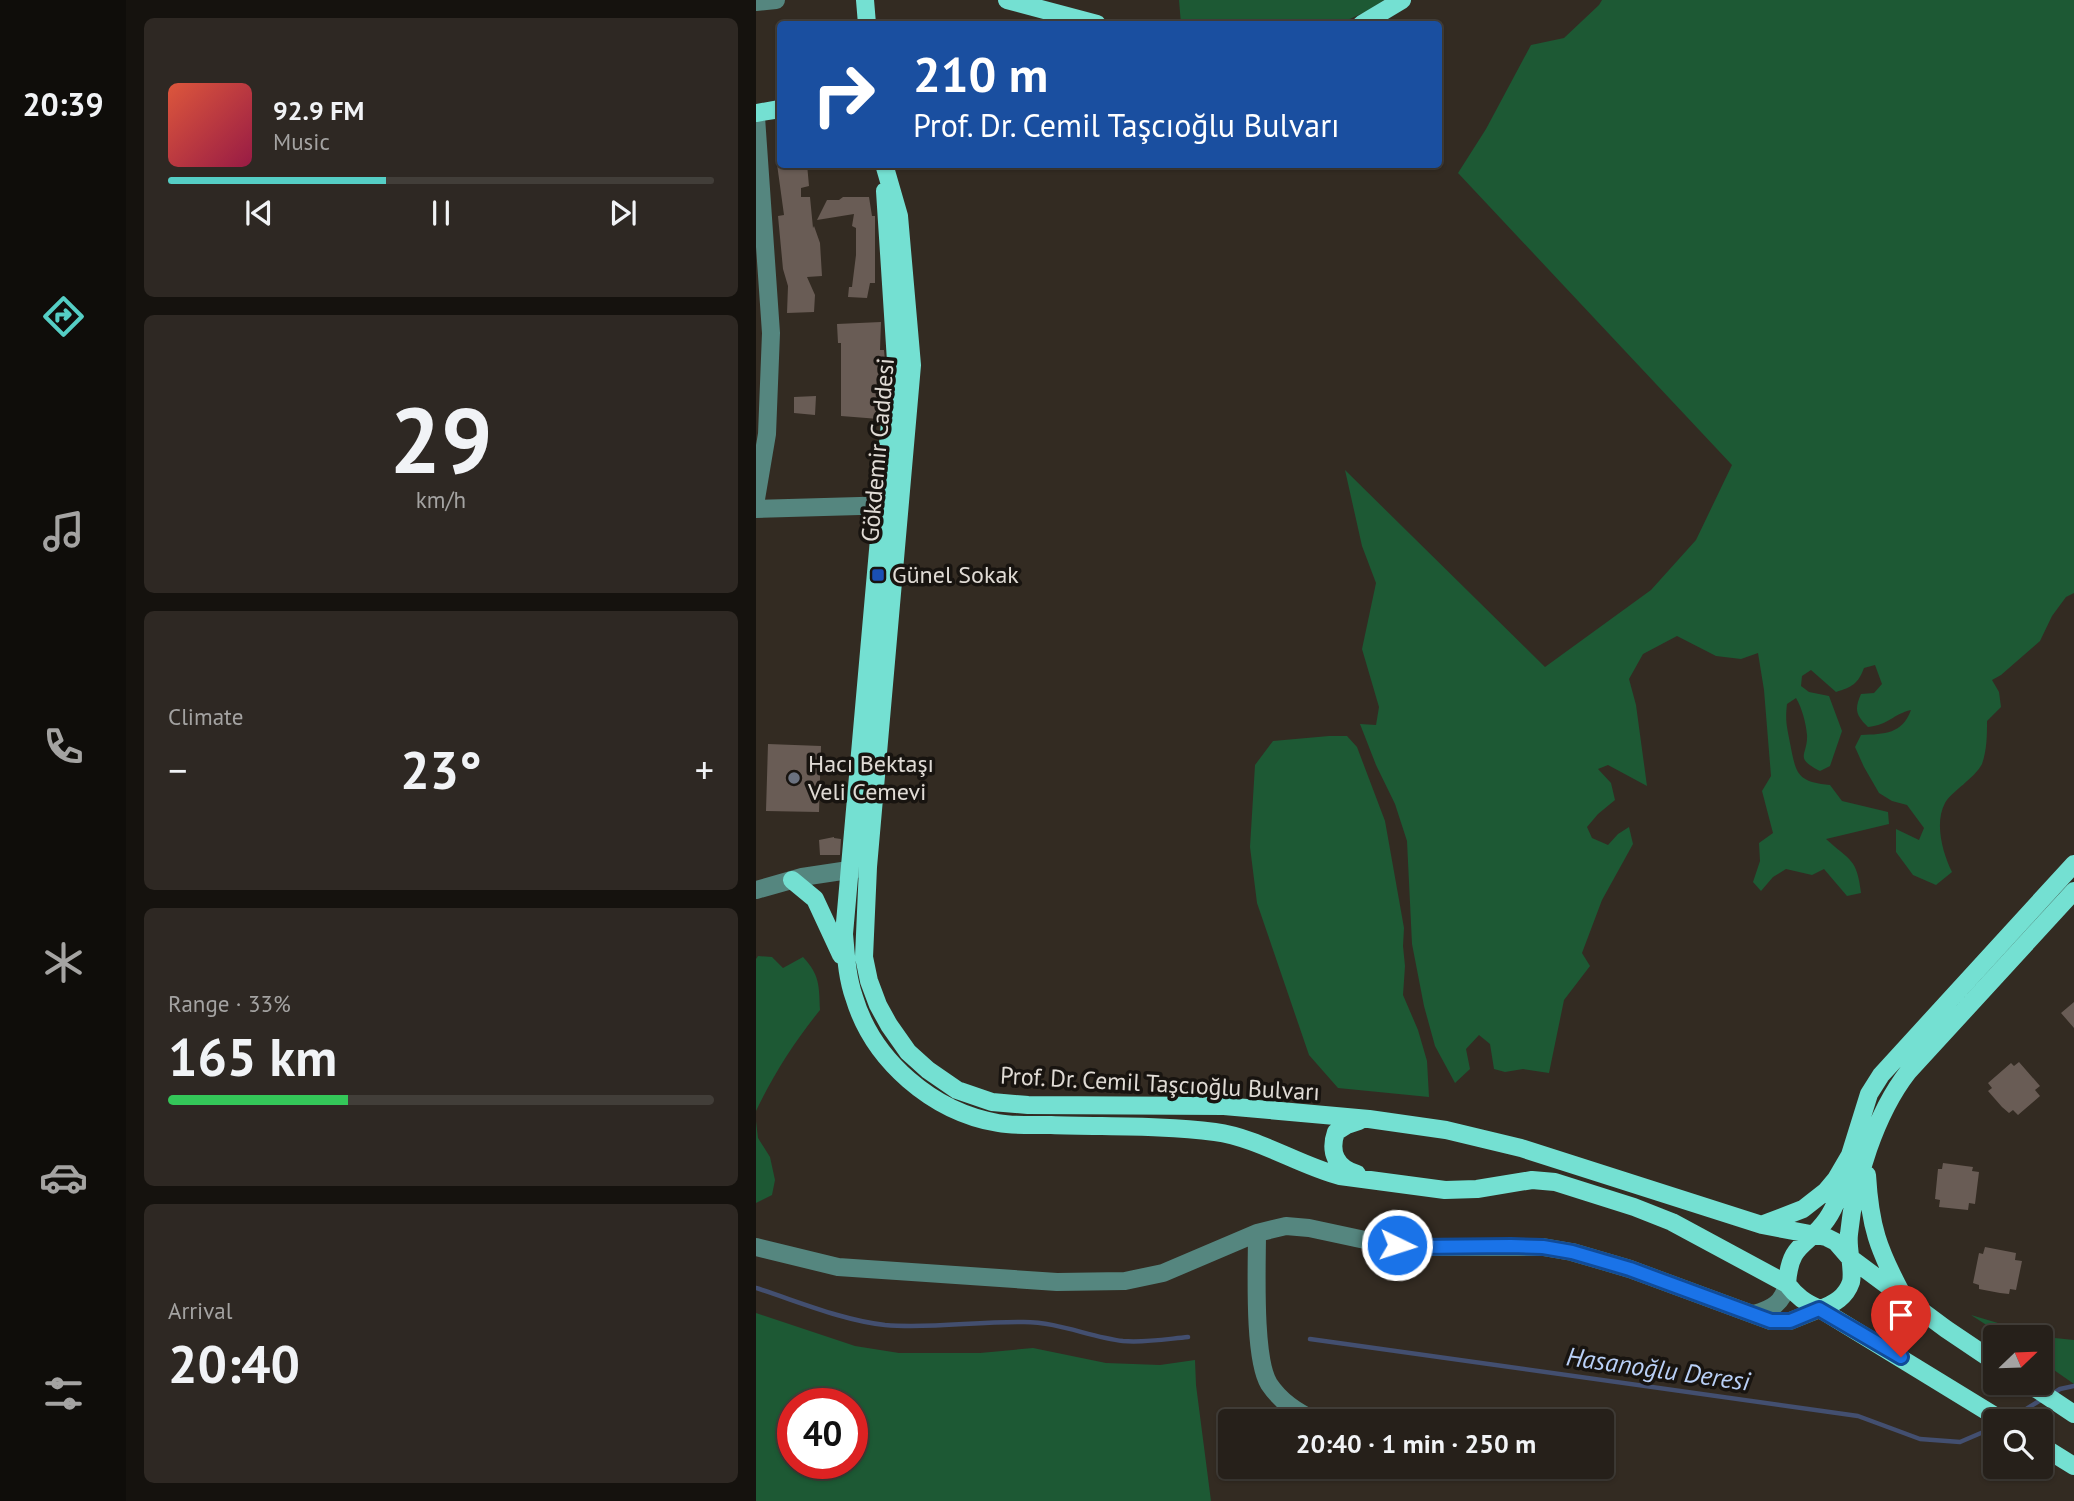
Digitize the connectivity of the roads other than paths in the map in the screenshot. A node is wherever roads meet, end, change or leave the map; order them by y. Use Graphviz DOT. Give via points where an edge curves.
graph roads {
  1 [pos="776,0"];
  2 [pos="865,0"];
  3 [pos="1007,0"];
  4 [pos="1402,0"];
  5 [pos="756,2"];
  6 [pos="867,21"];
  7 [pos="1086,21"];
  8 [pos="1367,21"];
  9 [pos="777,110"];
  10 [pos="756,115"];
  11 [pos="885,168"];
  12 [pos="762,434"];
  13 [pos="756,499"];
  14 [pos="890,505"];
  15 [pos="756,509"];
  16 [pos="2074,864"];
  17 [pos="868,867"];
  18 [pos="849,870"];
  19 [pos="792,880"];
  20 [pos="756,890"];
  21 [pos="2074,891"];
  22 [pos="847,969"];
  23 [pos="1369,1119"];
  24 [pos="1858,1156"];
  25 [pos="1402,1185"];
  26 [pos="1762,1225"];
  27 [pos="1257,1233"];
  28 [pos="1814,1235"];
  29 [pos="756,1247"];
  30 [pos="1849,1256"];
  31 [pos="1787,1284"];
  32 [pos="1903,1297"];
  33 [pos="1819,1309"];
  34 [pos="1754,1314"];
  35 [pos="1983,1354"];
  36 [pos="2045,1395"];
  37 [pos="1293,1409"];
  38 [pos="1984,1409"];
  39 [pos="2074,1415"];
  40 [pos="2053,1453"];
  41 [pos="2074,1466"];
  1 -- 5 [label="street"];
  2 -- 6 [label="main road"];
  3 -- 7 [label="main road"];
  4 -- 8 [label="main road"];
  9 -- 10 [label="main road"];
  10 -- 12 [label="street" via="771,332"];
  11 -- 14 [label="main road, Gökdemir Caddesi" via="899,215 912,365"];
  12 -- 13 [label="street"];
  14 -- 15 [label="street"];
  14 -- 17 [label="main road, Gökdemir Caddesi"];
  14 -- 18 [label="main road, Prof. Dr. Cemil Taşcıoğlu Bulvarı"];
  16 -- 24 [label="main road" via="1881,1075 1869,1094"];
  17 -- 18 [label="street"];
  17 -- 23 [label="main road, Prof. Dr. Cemil Taşcıoğlu Bulvarı" via="864,957 878,1005 908,1052 957,1090 1010,1105 1224,1106"];
  18 -- 19 [label="street"];
  18 -- 22 [label="main road, Prof. Dr. Cemil Taşcıoğlu Bulvarı" via="844,934"];
  19 -- 20 [label="street"];
  19 -- 22 [label="main road" via="815,898"];
  21 -- 24 [label="main road" via="1908,1072"];
  22 -- 25 [label="main road, Prof. Dr. Cemil Taşcıoğlu Bulvarı" via="863,1021 886,1057 911,1082 961,1113 1001,1124 1218,1132 1323,1172"];
  23 -- 25 [label="main road" via="1336,1132 1334,1156 1353,1173"];
  23 -- 26 [label="main road, Prof. Dr. Cemil Taşcıoğlu Bulvarı" via="1446,1130 1521,1148"];
  24 -- 26 [label="main road" via="1810,1205"];
  24 -- 28 [label="main road" via="1828,1218"];
  24 -- 30 [label="main road"];
  24 -- 32 [label="main road" via="1874,1232"];
  25 -- 31 [label="main road, Prof. Dr. Cemil Taşcıoğlu Bulvarı" via="1445,1190 1532,1180 1555,1182 1672,1222"];
  26 -- 28 [label="main road, Prof. Dr. Cemil Taşcıoğlu Bulvarı"];
  27 -- 29 [label="street" via="1163,1273 1125,1280 1058,1282 838,1267"];
  27 -- 34 [label="street" via="1286,1226 1415,1247 1543,1247 1630,1269"];
  27 -- 37 [label="street" via="1260,1350 1268,1382"];
  28 -- 30 [label="main road" via="1836,1242"];
  28 -- 31 [label="main road" via="1793,1256"];
  30 -- 32 [label="main road"];
  30 -- 33 [label="main road" via="1852,1279 1847,1290 1840,1299"];
  31 -- 33 [label="main road" via="1799,1298"];
  31 -- 34 [label="street" via="1776,1305"];
  32 -- 35 [label="main road"];
  33 -- 34 [label="street" via="1778,1322"];
  33 -- 38 [label="main road"];
  36 -- 39 [label="main road"];
  40 -- 41 [label="main road"];
}
